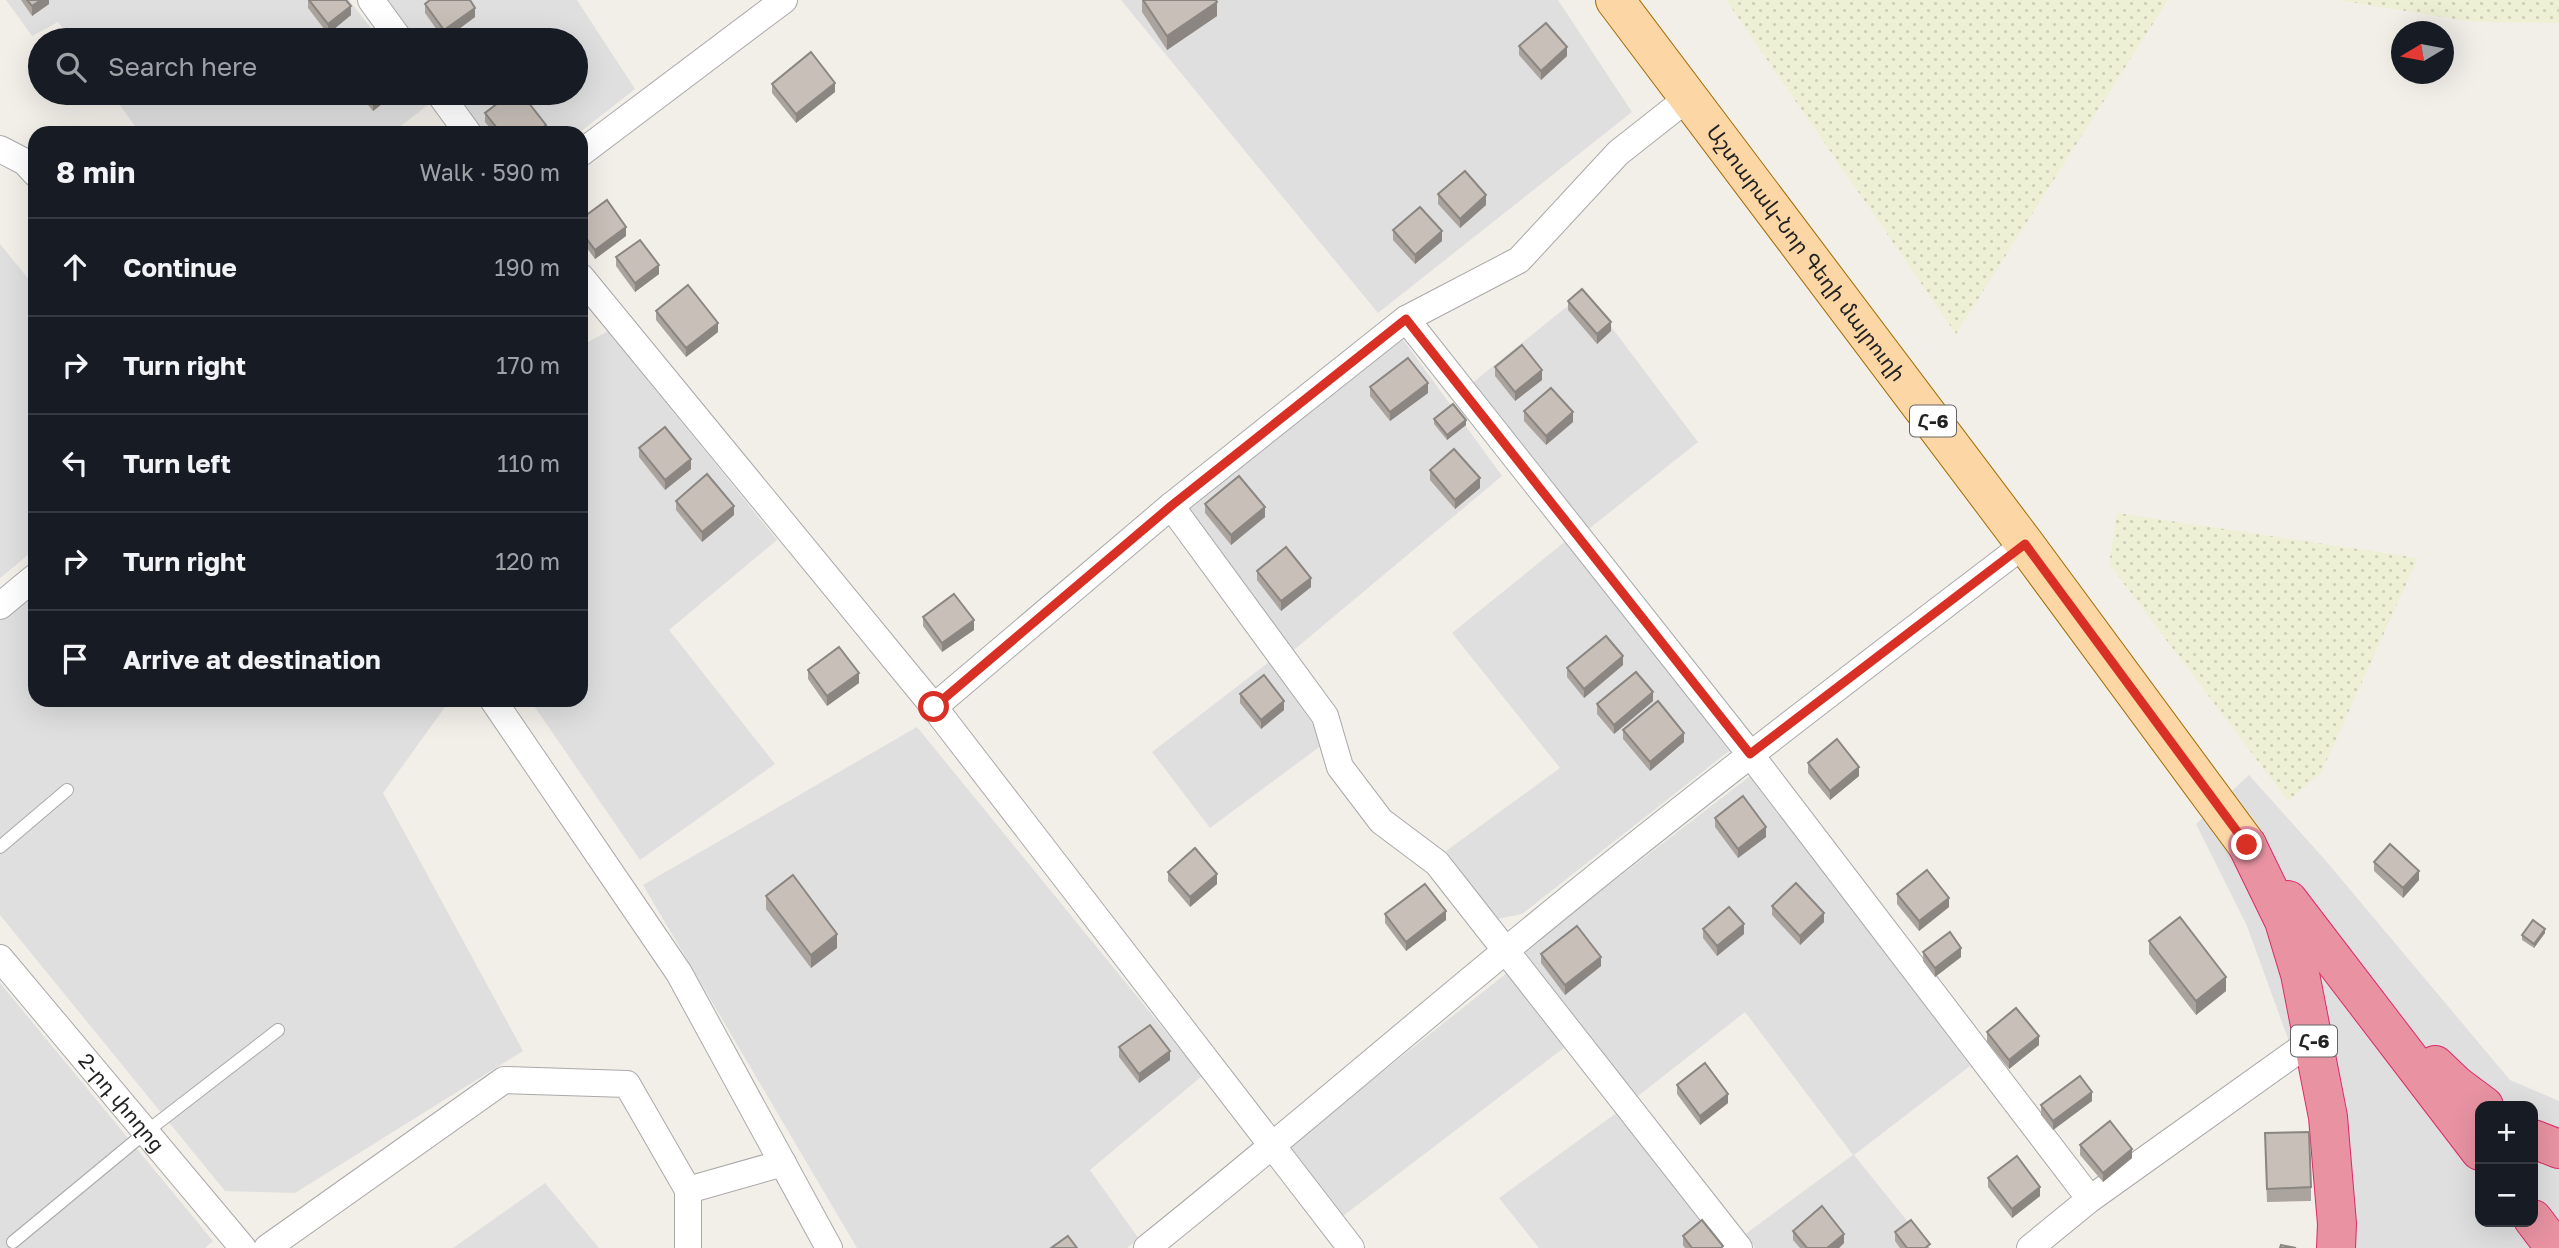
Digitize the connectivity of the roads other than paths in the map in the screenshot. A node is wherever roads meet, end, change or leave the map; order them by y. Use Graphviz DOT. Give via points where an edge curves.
graph roads {
  1 [pos="371,0"];
  2 [pos="1615,0"];
  3 [pos="780,1"];
  4 [pos="391,28"];
  5 [pos="1689,97"];
  6 [pos="448,105"];
  7 [pos="463,126"];
  8 [pos="588,148"];
  9 [pos="0,149"];
  10 [pos="28,165"];
  11 [pos="588,287"];
  12 [pos="1406,319"];
  13 [pos="1171,506"];
  14 [pos="2025,544"];
  15 [pos="28,583"];
  16 [pos="0,606"];
  17 [pos="499,707"];
  18 [pos="934,707"];
  19 [pos="1750,754"];
  20 [pos="67,789"];
  21 [pos="2247,845"];
  22 [pos="0,847"];
  23 [pos="1505,951"];
  24 [pos="0,958"];
  25 [pos="2344,976"];
  26 [pos="278,1030"];
  27 [pos="2314,1039"];
  28 [pos="2477,1101"];
  29 [pos="146,1132"];
  30 [pos="2538,1141"];
  31 [pos="2475,1145"];
  32 [pos="1273,1147"];
  33 [pos="2559,1149"];
  34 [pos="783,1163"];
  35 [pos="688,1190"];
  36 [pos="2090,1199"];
  37 [pos="2538,1226"];
  38 [pos="13,1242"];
  39 [pos="243,1248"];
  40 [pos="267,1248"];
  41 [pos="688,1248"];
  42 [pos="829,1248"];
  43 [pos="1147,1248"];
  44 [pos="1351,1248"];
  45 [pos="1739,1248"];
  46 [pos="2030,1248"];
  47 [pos="2336,1248"];
  48 [pos="2555,1248"];
  1 -- 4 [label="street"];
  2 -- 5 [label="main road, Աշտարակ-Նոր Գեղի մայրուղի / Հ-6"];
  3 -- 8 [label="street"];
  5 -- 12 [label="street" via="1618,153 1519,260"];
  5 -- 14 [label="main road, Աշտարակ-Նոր Գեղի մայրուղի / Հ-6"];
  6 -- 7 [label="street"];
  9 -- 10 [label="street"];
  11 -- 18 [label="street"];
  12 -- 13 [label="street"];
  12 -- 19 [label="street"];
  13 -- 18 [label="street"];
  13 -- 23 [label="street" via="1325,716 1340,767 1381,821 1437,863"];
  14 -- 19 [label="street"];
  14 -- 21 [label="main road, Աշտարակ-Նոր Գեղի մայրուղի / Հ-6"];
  15 -- 16 [label="street"];
  17 -- 34 [label="street" via="679,973"];
  18 -- 32 [label="street"];
  19 -- 23 [label="street"];
  19 -- 36 [label="street"];
  20 -- 22 [label="lane"];
  21 -- 25 [label="highway"];
  21 -- 27 [label="highway, Հ-6" via="2284,921"];
  23 -- 32 [label="street"];
  23 -- 45 [label="street"];
  24 -- 29 [label="street, 2-րդ փողոց"];
  25 -- 28 [label="highway"];
  25 -- 31 [label="highway"];
  26 -- 29 [label="lane"];
  27 -- 36 [label="street"];
  27 -- 47 [label="highway, Հ-6" via="2328,1117"];
  29 -- 38 [label="lane"];
  29 -- 39 [label="street, 2-րդ փողոց"];
  30 -- 33 [label="highway"];
  32 -- 43 [label="street"];
  32 -- 44 [label="street"];
  34 -- 35 [label="street"];
  34 -- 42 [label="street"];
  35 -- 40 [label="street" via="626,1084 504,1080"];
  35 -- 41 [label="street"];
  36 -- 46 [label="street"];
  37 -- 48 [label="highway"];
}
